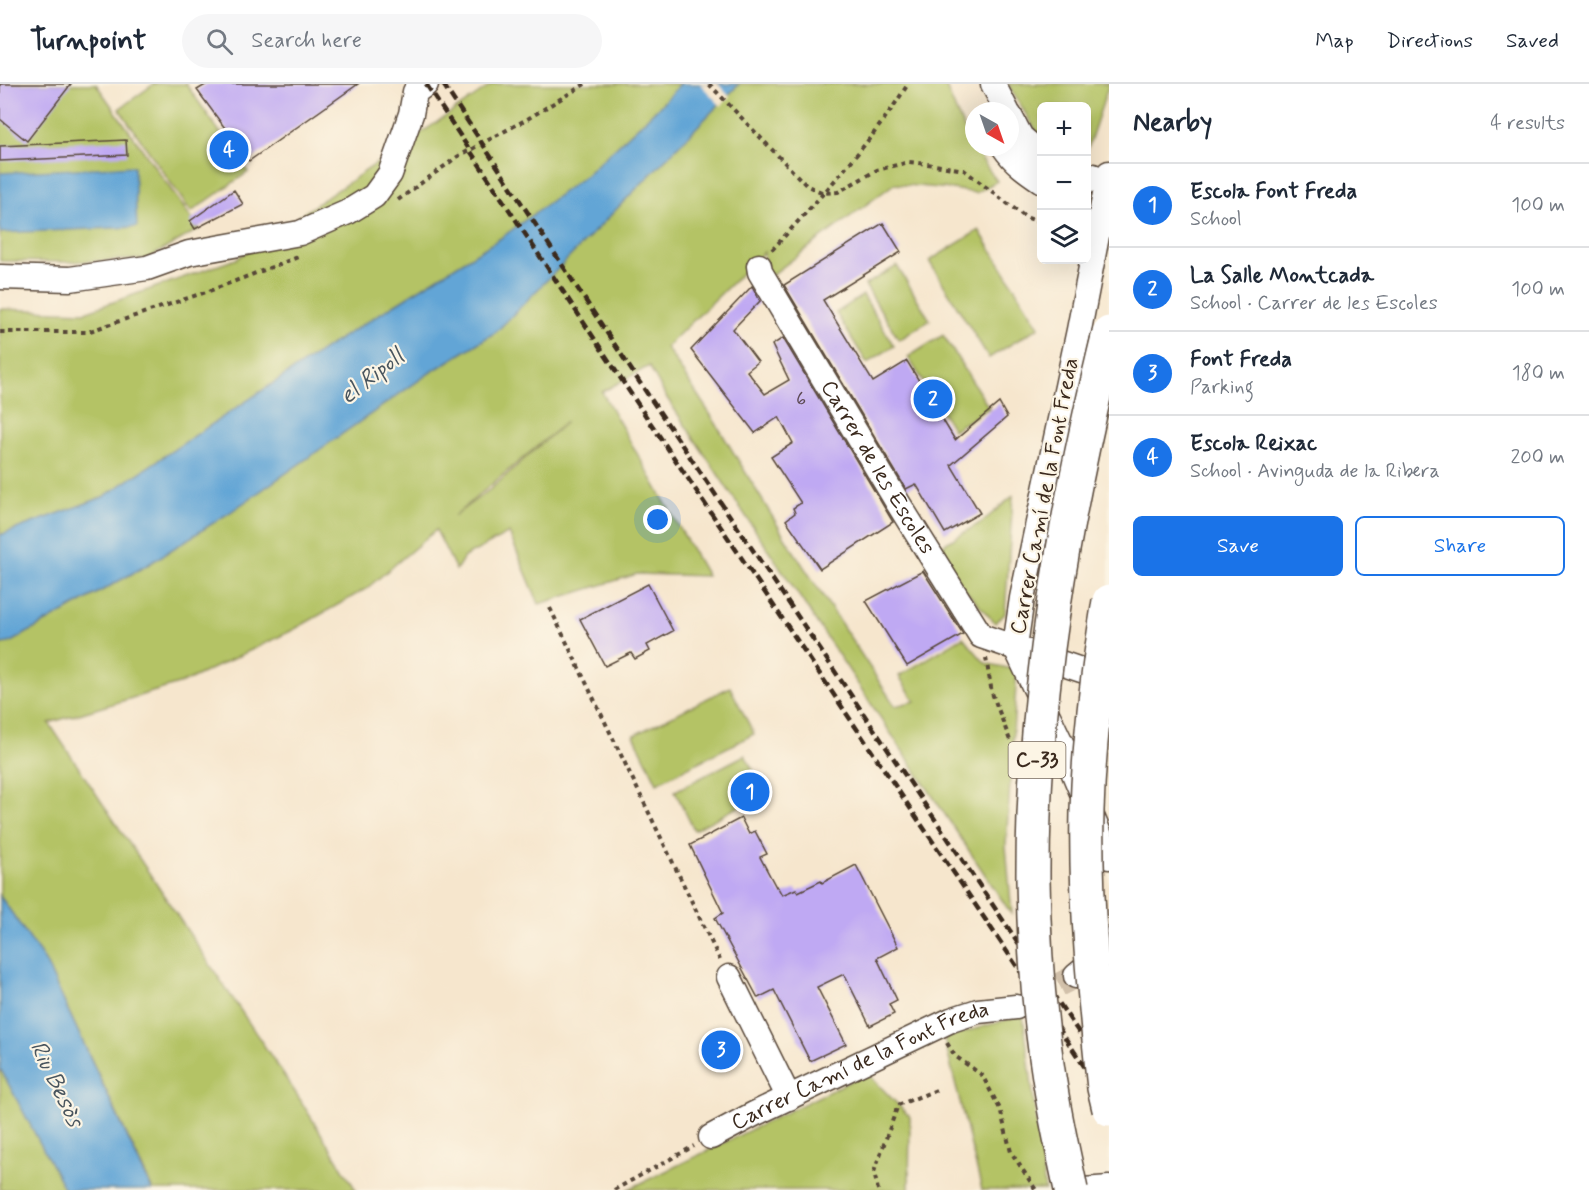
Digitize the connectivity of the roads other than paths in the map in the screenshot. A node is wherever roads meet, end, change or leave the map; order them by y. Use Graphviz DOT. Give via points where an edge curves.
graph roads {
  1 [pos="977,84"];
  2 [pos="993,84"];
  3 [pos="421,88"];
  4 [pos="985,102"];
  5 [pos="1002,102"];
  6 [pos="1019,133"];
  7 [pos="1010,156"];
  8 [pos="1037,172"];
  9 [pos="1037,173"];
  10 [pos="1099,178"];
  11 [pos="1099,207"];
  12 [pos="1073,264"];
  13 [pos="759,266"];
  14 [pos="0,277"];
  15 [pos="1084,296"];
  16 [pos="1109,333"];
  17 [pos="1109,601"];
  18 [pos="1015,646"];
  19 [pos="1109,675"];
  20 [pos="1109,857"];
  21 [pos="1109,941"];
  22 [pos="1076,976"];
  23 [pos="729,977"];
  24 [pos="1016,1007"];
  25 [pos="789,1098"];
  26 [pos="1109,1109"];
  27 [pos="711,1137"];
  28 [pos="1109,1188"];
  29 [pos="1071,1190"];
  30 [pos="1084,1190"];
  1 -- 4 [label="street"];
  2 -- 5 [label="street"];
  3 -- 14 [label="street" via="390,174 374,196 348,212 300,233 189,253 147,268 70,279"];
  6 -- 8 [label="street"];
  7 -- 9 [label="street"];
  10 -- 11 [label="street, Carrer Camí de la Font Freda"];
  11 -- 15 [label="street, Carrer Camí de la Font Freda"];
  12 -- 15 [label="street, Carrer Camí de la Font Freda"];
  13 -- 18 [label="street, Carrer de les Escoles" via="981,636"];
  15 -- 18 [label="street, Carrer Camí de la Font Freda"];
  16 -- 29 [label="highway, C-33, bridge" via="1060,556 1039,714 1034,807 1036,954 1043,1027"];
  17 -- 26 [label="highway, C-33, bridge" via="1094,716 1087,820 1090,949"];
  18 -- 19 [label="street, Carrer de les Escoles" via="1087,672"];
  18 -- 20 [label="street, Carrer Camí de la Font Freda"];
  21 -- 22 [label="street" via="1104,952"];
  23 -- 25 [label="street"];
  24 -- 25 [label="street, Carrer Camí de la Font Freda" via="978,1011 937,1027"];
  25 -- 27 [label="street, Carrer Camí de la Font Freda"];
  28 -- 30 [label="street"];
}
